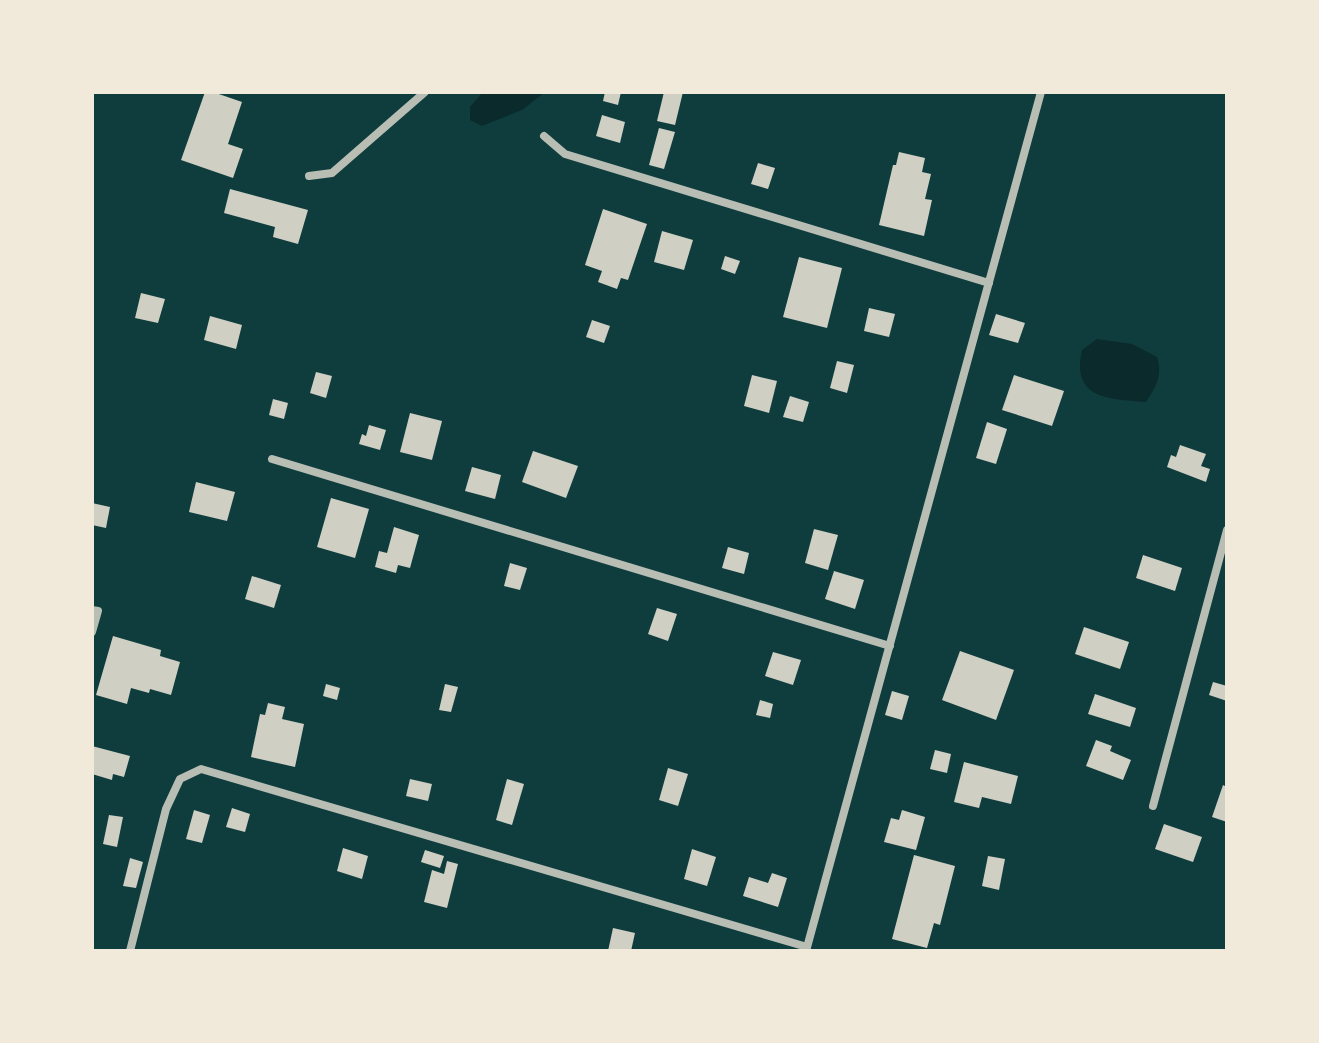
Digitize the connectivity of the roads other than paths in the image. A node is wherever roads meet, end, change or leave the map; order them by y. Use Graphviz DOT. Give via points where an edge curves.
graph roads {
  1 [pos="425,92"];
  2 [pos="1041,92"];
  3 [pos="544,136"];
  4 [pos="309,176"];
  5 [pos="989,283"];
  6 [pos="272,459"];
  7 [pos="1227,530"];
  8 [pos="92,610"];
  9 [pos="92,632"];
  10 [pos="890,646"];
  11 [pos="1153,806"];
  12 [pos="807,949"];
  13 [pos="130,951"];
  1 -- 4 [label="street" via="332,173"];
  2 -- 5 [label="street"];
  3 -- 5 [label="street" via="565,154"];
  5 -- 10 [label="street"];
  6 -- 10 [label="street"];
  7 -- 11 [label="street"];
  8 -- 9 [label="street" via="98,611"];
  10 -- 12 [label="street"];
  12 -- 13 [label="street" via="201,769 180,779 166,809"];
}
